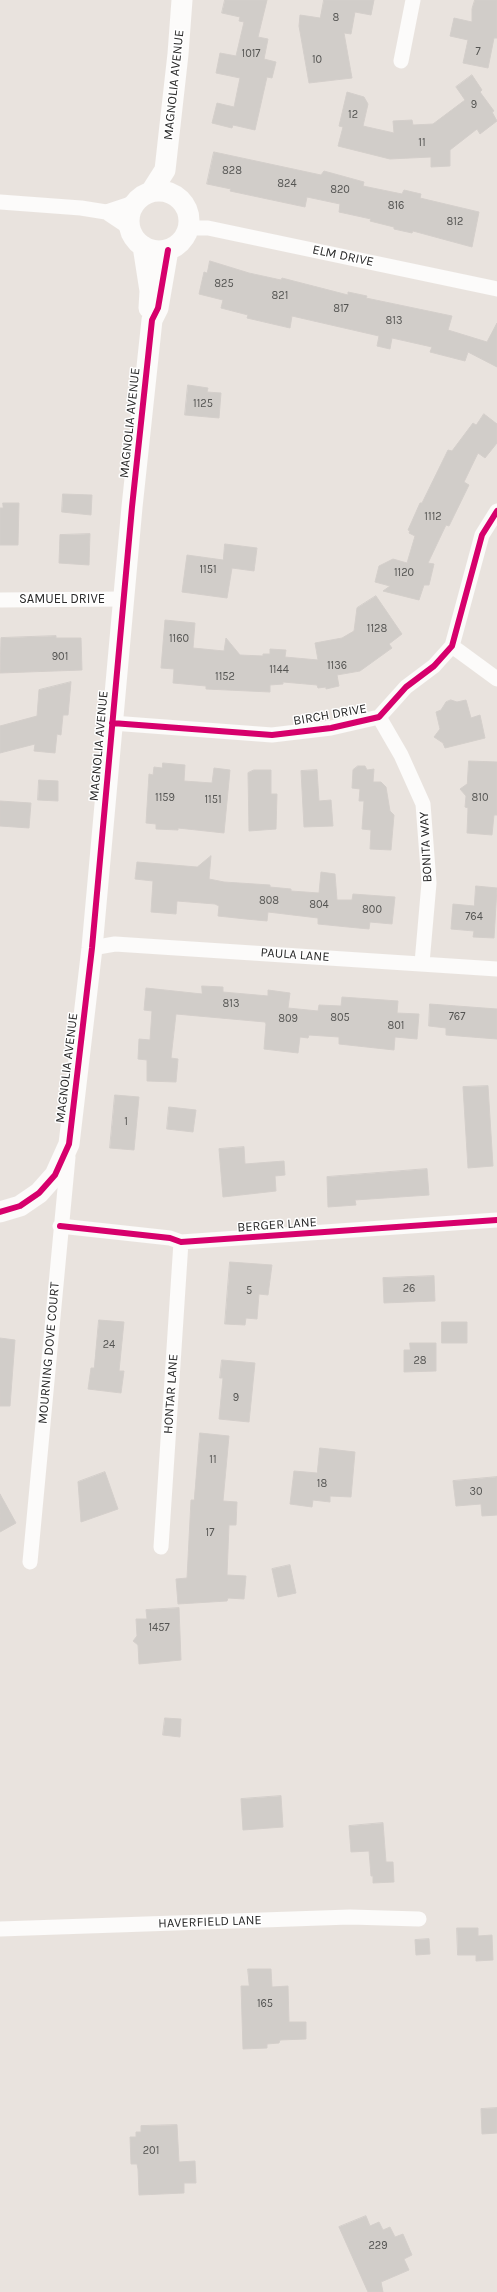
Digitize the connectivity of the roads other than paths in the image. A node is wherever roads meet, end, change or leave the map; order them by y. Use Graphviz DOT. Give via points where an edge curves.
graph roads {
  1 [pos="182,0"];
  2 [pos="413,0"];
  3 [pos="401,61"];
  4 [pos="164,170"];
  5 [pos="173,195"];
  6 [pos="144,197"];
  7 [pos="0,202"];
  8 [pos="106,212"];
  9 [pos="130,228"];
  10 [pos="188,228"];
  11 [pos="143,246"];
  12 [pos="168,250"];
  13 [pos="497,289"];
  14 [pos="152,320"];
  15 [pos="497,511"];
  16 [pos="123,599"];
  17 [pos="0,600"];
  18 [pos="452,646"];
  19 [pos="497,679"];
  20 [pos="379,717"];
  21 [pos="112,723"];
  22 [pos="92,948"];
  23 [pos="422,963"];
  24 [pos="497,969"];
  25 [pos="69,1144"];
  26 [pos="0,1212"];
  27 [pos="497,1220"];
  28 [pos="60,1226"];
  29 [pos="181,1242"];
  30 [pos="161,1546"];
  31 [pos="30,1562"];
  32 [pos="420,1919"];
  33 [pos="0,1929"];
  1 -- 4 [label="street, MAGNOLIA AVENUE"];
  2 -- 3 [label="street"];
  4 -- 5 [label="street, MAGNOLIA AVENUE"];
  4 -- 6 [label="street, MAGNOLIA AVENUE"];
  5 -- 6 [label="street" via="166,192"];
  5 -- 10 [label="street" via="181,200 186,208"];
  6 -- 8 [label="street"];
  6 -- 9 [label="street" via="130,215"];
  7 -- 8 [label="street"];
  8 -- 9 [label="street"];
  9 -- 11 [label="street"];
  10 -- 12 [label="street" via="181,241"];
  10 -- 13 [label="street, ELM DRIVE" via="208,228"];
  11 -- 12 [label="street" via="160,251"];
  11 -- 14 [label="street, MAGNOLIA AVENUE" via="150,291 148,305"];
  12 -- 14 [label="street, MAGNOLIA AVENUE" via="158,308"];
  14 -- 16 [label="street, MAGNOLIA AVENUE"];
  15 -- 18 [label="street, BIRCH DRIVE" via="482,535"];
  16 -- 17 [label="street, SAMUEL DRIVE"];
  16 -- 21 [label="street, MAGNOLIA AVENUE"];
  18 -- 19 [label="street"];
  18 -- 20 [label="street, BIRCH DRIVE" via="434,666 406,687"];
  20 -- 21 [label="street, BIRCH DRIVE" via="331,728 272,735"];
  20 -- 23 [label="street, BONITA WAY" via="401,755 423,804 429,883"];
  21 -- 22 [label="street, MAGNOLIA AVENUE"];
  22 -- 23 [label="street, PAULA LANE" via="116,944"];
  22 -- 25 [label="street, MAGNOLIA AVENUE"];
  23 -- 24 [label="street, PAULA LANE"];
  25 -- 26 [label="street, MAGNOLIA AVENUE" via="64,1161 39,1193 20,1206"];
  25 -- 28 [label="street, MOURNING DOVE COURT"];
  27 -- 29 [label="street, BERGER LANE"];
  28 -- 29 [label="street, BERGER LANE" via="170,1238"];
  28 -- 31 [label="street, MOURNING DOVE COURT"];
  29 -- 30 [label="street, HONTAR LANE"];
  32 -- 33 [label="street, HAVERFIELD LANE" via="350,1917"];
}
